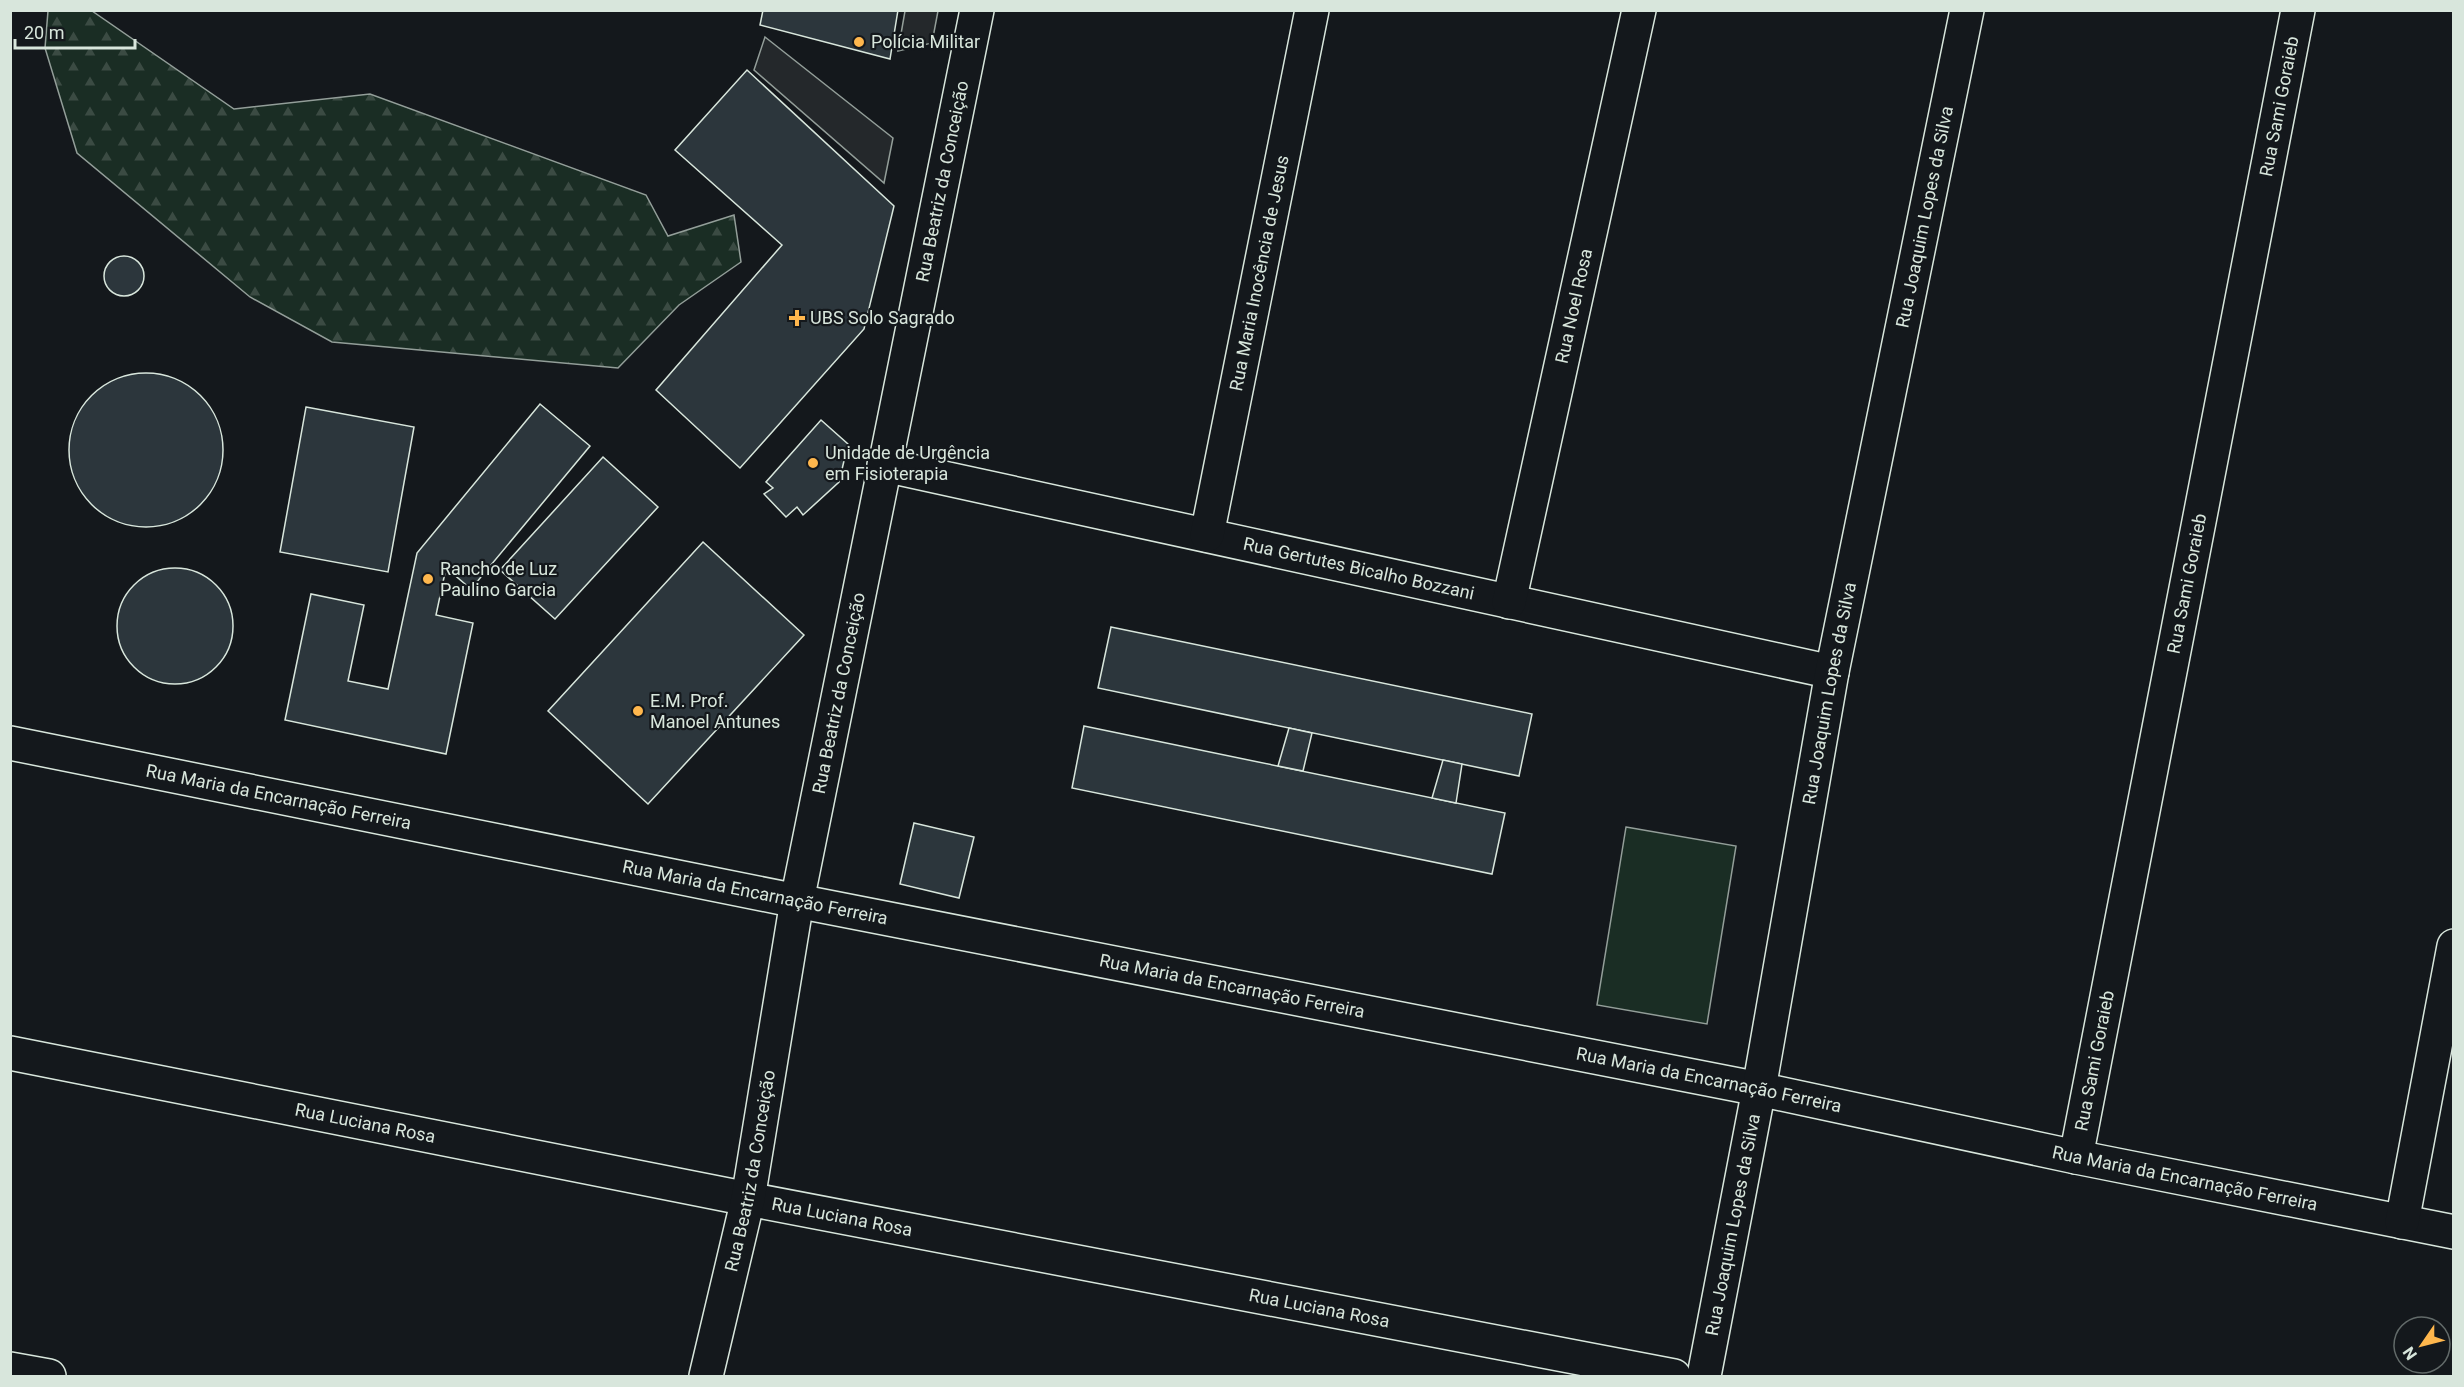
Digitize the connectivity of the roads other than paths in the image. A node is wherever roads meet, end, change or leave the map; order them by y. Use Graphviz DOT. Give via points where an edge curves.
graph roads {
  1 [pos="977,10"];
  2 [pos="1312,10"];
  3 [pos="1639,10"];
  4 [pos="1967,10"];
  5 [pos="2298,10"];
  6 [pos="884,465"];
  7 [pos="1207,535"];
  8 [pos="1509,602"];
  9 [pos="1833,672"];
  10 [pos="10,743"];
  11 [pos="797,901"];
  12 [pos="2454,946"];
  13 [pos="10,1053"];
  14 [pos="1759,1089"];
  15 [pos="2076,1157"];
  16 [pos="748,1199"];
  17 [pos="2402,1222"];
  18 [pos="2454,1232"];
  19 [pos="10,1369"];
  20 [pos="49,1377"];
  21 [pos="706,1377"];
  22 [pos="1674,1377"];
  23 [pos="1704,1377"];
  1 -- 6 [label="street, Rua Beatriz da Conceição"];
  2 -- 7 [label="street, Rua Maria Inocência de Jesus"];
  3 -- 8 [label="street, Rua Noel Rosa"];
  4 -- 9 [label="street, Rua Joaquim Lopes da Silva"];
  5 -- 15 [label="street, Rua Sami Goraieb"];
  6 -- 7 [label="street, Rua Gertutes Bicalho Bozzani"];
  6 -- 11 [label="street, Rua Beatriz da Conceição"];
  7 -- 8 [label="street, Rua Gertutes Bicalho Bozzani"];
  8 -- 9 [label="street, Rua Gertutes Bicalho Bozzani"];
  9 -- 14 [label="street, Rua Joaquim Lopes da Silva"];
  10 -- 11 [label="street, Rua Maria da Encarnação Ferreira"];
  11 -- 14 [label="street, Rua Maria da Encarnação Ferreira"];
  11 -- 16 [label="street, Rua Beatriz da Conceição"];
  12 -- 17 [label="street"];
  13 -- 16 [label="street, Rua Luciana Rosa"];
  14 -- 15 [label="street, Rua Maria da Encarnação Ferreira"];
  14 -- 23 [label="street, Rua Joaquim Lopes da Silva"];
  15 -- 17 [label="street, Rua Maria da Encarnação Ferreira"];
  16 -- 21 [label="street, Rua Beatriz da Conceição"];
  16 -- 22 [label="street, Rua Luciana Rosa"];
  17 -- 18 [label="street, Rua Maria da Encarnação Ferreira"];
  19 -- 20 [label="street"];
}
